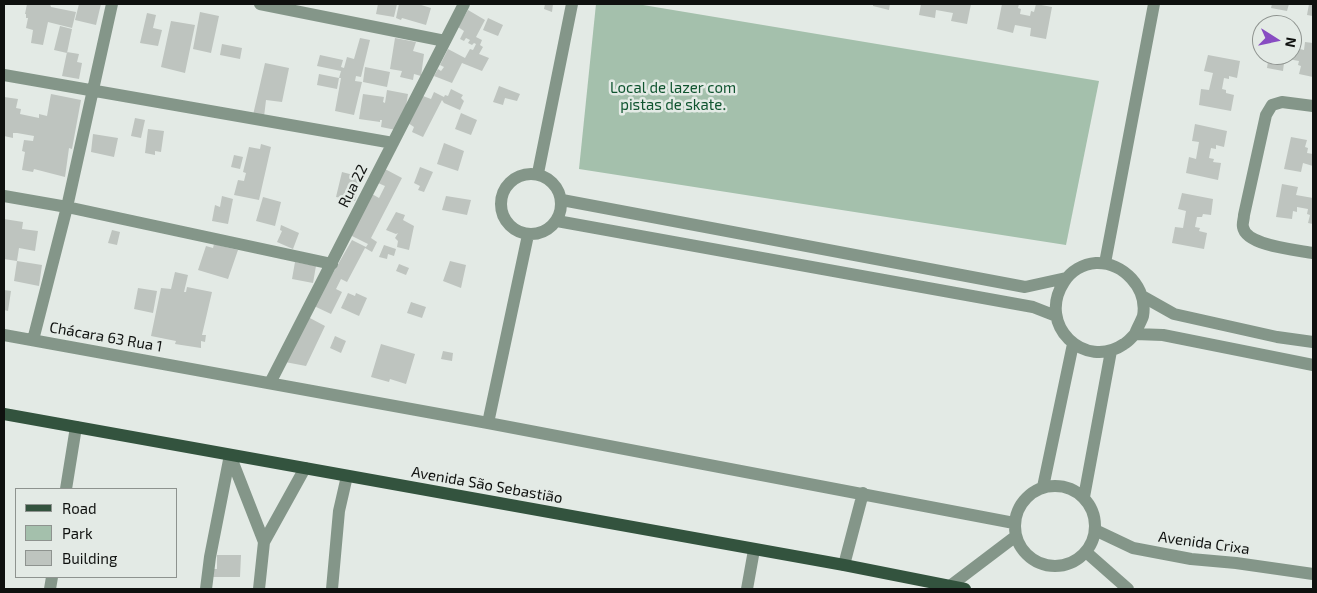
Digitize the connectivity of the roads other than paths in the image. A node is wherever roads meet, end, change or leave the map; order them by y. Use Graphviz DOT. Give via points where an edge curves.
graph roads {
  1 [pos="112,4"];
  2 [pos="260,4"];
  3 [pos="464,4"];
  4 [pos="572,4"];
  5 [pos="1154,4"];
  6 [pos="445,41"];
  7 [pos="4,75"];
  8 [pos="94,90"];
  9 [pos="1313,106"];
  10 [pos="393,143"];
  11 [pos="538,174"];
  12 [pos="4,196"];
  13 [pos="562,200"];
  14 [pos="67,207"];
  15 [pos="557,222"];
  16 [pos="528,235"];
  17 [pos="1313,253"];
  18 [pos="332,264"];
  19 [pos="1105,264"];
  20 [pos="1066,278"];
  21 [pos="1142,296"];
  22 [pos="1056,316"];
  23 [pos="1135,334"];
  24 [pos="4,335"];
  25 [pos="32,340"];
  26 [pos="1313,342"];
  27 [pos="1073,344"];
  28 [pos="1111,350"];
  29 [pos="1313,365"];
  30 [pos="270,383"];
  31 [pos="4,414"];
  32 [pos="488,423"];
  33 [pos="76,427"];
  34 [pos="230,455"];
  35 [pos="305,468"];
  36 [pos="347,476"];
  37 [pos="1043,487"];
  38 [pos="66,488"];
  39 [pos="863,493"];
  40 [pos="1084,497"];
  41 [pos="1015,530"];
  42 [pos="1095,530"];
  43 [pos="264,542"];
  44 [pos="754,550"];
  45 [pos="1086,552"];
  46 [pos="844,565"];
  47 [pos="1313,574"];
  48 [pos="950,586"];
  49 [pos="206,589"];
  50 [pos="259,589"];
  51 [pos="332,589"];
  52 [pos="747,589"];
  53 [pos="965,589"];
  54 [pos="1128,589"];
  1 -- 8 [label="street, Chácara 63 Rua 1"];
  2 -- 6 [label="street"];
  3 -- 6 [label="street, Rua 22"];
  4 -- 11 [label="street"];
  5 -- 19 [label="street"];
  6 -- 10 [label="street, Rua 22"];
  7 -- 8 [label="street"];
  8 -- 10 [label="street"];
  8 -- 14 [label="street, Chácara 63 Rua 1"];
  9 -- 17 [label="street" via="1282,102 1272,105 1266,115 1243,227 1248,236 1260,243"];
  10 -- 18 [label="street, Rua 22"];
  11 -- 13 [label="street" via="558,188"];
  11 -- 16 [label="street" via="521,175 508,184 501,199 502,216 513,229"];
  12 -- 14 [label="street"];
  13 -- 15 [label="street"];
  13 -- 20 [label="street" via="1025,287"];
  14 -- 18 [label="street"];
  14 -- 25 [label="street, Chácara 63 Rua 1"];
  15 -- 16 [label="street" via="544,232"];
  15 -- 22 [label="street" via="1033,307"];
  16 -- 32 [label="street"];
  18 -- 30 [label="street, Rua 22"];
  19 -- 20 [label="street" via="1084,266"];
  19 -- 21 [label="street" via="1121,269 1134,281"];
  20 -- 22 [label="street" via="1055,303"];
  21 -- 23 [label="street" via="1143,316"];
  21 -- 26 [label="street" via="1174,314"];
  22 -- 27 [label="street" via="1062,332"];
  23 -- 28 [label="street"];
  23 -- 29 [label="street" via="1164,335"];
  24 -- 25 [label="street"];
  25 -- 30 [label="street, Chácara 63 Rua 1"];
  27 -- 28 [label="street" via="1091,351"];
  27 -- 37 [label="street"];
  28 -- 40 [label="street"];
  30 -- 32 [label="street, Chácara 63 Rua 1"];
  31 -- 33 [label="main road, Avenida São Sebastião"];
  32 -- 39 [label="street, Chácara 63 Rua 1"];
  33 -- 34 [label="main road, Avenida São Sebastião"];
  33 -- 38 [label="street"];
  34 -- 35 [label="main road, Avenida São Sebastião"];
  34 -- 43 [label="street"];
  34 -- 49 [label="street"];
  35 -- 36 [label="main road, Avenida São Sebastião"];
  35 -- 43 [label="street"];
  36 -- 44 [label="main road, Avenida São Sebastião"];
  36 -- 51 [label="street" via="339,511"];
  37 -- 40 [label="street" via="1064,486"];
  37 -- 41 [label="street" via="1029,495 1018,508"];
  39 -- 41 [label="street, Chácara 63 Rua 1"];
  39 -- 46 [label="street"];
  40 -- 42 [label="street" via="1093,512"];
  41 -- 45 [label="street" via="1020,547 1039,564 1064,565 1076,561"];
  41 -- 48 [label="street"];
  42 -- 45 [label="street"];
  42 -- 47 [label="street, Avenida Crixa" via="1133,548 1191,559"];
  43 -- 50 [label="street"];
  44 -- 46 [label="main road, Avenida São Sebastião"];
  44 -- 52 [label="street"];
  45 -- 54 [label="street"];
  46 -- 48 [label="main road, Avenida São Sebastião"];
  48 -- 53 [label="main road, Avenida São Sebastião"];
}
